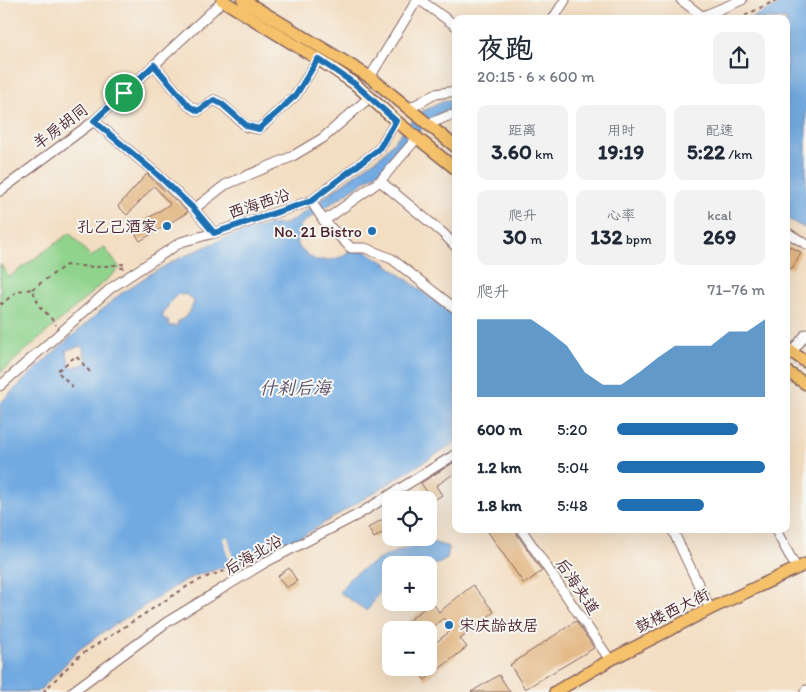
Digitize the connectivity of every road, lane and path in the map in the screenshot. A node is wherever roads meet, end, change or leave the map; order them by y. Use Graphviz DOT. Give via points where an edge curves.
graph roads {
  1 [pos="223,0"];
  2 [pos="243,0"];
  3 [pos="418,0"];
  4 [pos="565,0"];
  5 [pos="681,0"];
  6 [pos="742,0"];
  7 [pos="776,0"];
  8 [pos="556,15"];
  9 [pos="697,15"];
  10 [pos="704,15"];
  11 [pos="746,15"];
  12 [pos="452,23"];
  13 [pos="337,56"];
  14 [pos="318,59"];
  15 [pos="154,65"];
  16 [pos="370,77"];
  17 [pos="452,92"];
  18 [pos="370,97"];
  19 [pos="408,108"];
  20 [pos="452,116"];
  21 [pos="397,119"];
  22 [pos="94,121"];
  23 [pos="429,124"];
  24 [pos="419,136"];
  25 [pos="452,144"];
  26 [pos="452,158"];
  27 [pos="452,165"];
  28 [pos="380,181"];
  29 [pos="0,191"];
  30 [pos="311,201"];
  31 [pos="194,209"];
  32 [pos="324,221"];
  33 [pos="214,233"];
  34 [pos="790,234"];
  35 [pos="452,243"];
  36 [pos="806,244"];
  37 [pos="130,266"];
  38 [pos="32,288"];
  39 [pos="0,303"];
  40 [pos="452,305"];
  41 [pos="61,332"];
  42 [pos="806,334"];
  43 [pos="790,349"];
  44 [pos="790,351"];
  45 [pos="806,362"];
  46 [pos="90,372"];
  47 [pos="790,374"];
  48 [pos="806,384"];
  49 [pos="0,386"];
  50 [pos="73,388"];
  51 [pos="452,456"];
  52 [pos="524,533"];
  53 [pos="674,533"];
  54 [pos="779,533"];
  55 [pos="242,566"];
  56 [pos="802,567"];
  57 [pos="710,609"];
  58 [pos="610,660"];
  59 [pos="561,690"];
  60 [pos="43,692"];
  61 [pos="72,692"];
  1 -- 14 [label="main road"];
  1 -- 15 [label="street, 羊房胡同"];
  2 -- 13 [label="main road"];
  3 -- 12 [label="street"];
  3 -- 16 [label="street"];
  4 -- 8 [label="street"];
  5 -- 9 [label="street"];
  6 -- 10 [label="street"];
  7 -- 11 [label="path"];
  13 -- 16 [label="main road"];
  13 -- 21 [label="main road"];
  14 -- 15 [label="street" via="296,95 259,129 247,126 214,100 198,111 189,106"];
  14 -- 18 [label="main road"];
  15 -- 22 [label="street, 羊房胡同"];
  16 -- 19 [label="main road"];
  17 -- 19 [label="street" via="435,94"];
  18 -- 21 [label="main road"];
  18 -- 31 [label="street" via="324,138 291,157 225,185"];
  19 -- 23 [label="main road"];
  20 -- 23 [label="street"];
  21 -- 24 [label="main road"];
  21 -- 30 [label="street, 西海西沿" via="379,149"];
  22 -- 29 [label="street, 羊房胡同"];
  22 -- 31 [label="street"];
  23 -- 25 [label="main road"];
  24 -- 26 [label="main road"];
  24 -- 27 [label="main road"];
  24 -- 28 [label="street"];
  28 -- 32 [label="street"];
  28 -- 35 [label="street"];
  30 -- 32 [label="street"];
  30 -- 33 [label="street, 西海西沿"];
  31 -- 33 [label="street"];
  32 -- 40 [label="street" via="350,248 366,248 392,259"];
  33 -- 41 [label="street, 西海西沿" via="181,242 111,288"];
  34 -- 36 [label="street"];
  37 -- 38 [label="path" via="66,265"];
  38 -- 39 [label="path" via="17,291"];
  38 -- 41 [label="path" via="40,307"];
  41 -- 49 [label="street, 西海西沿"];
  42 -- 43 [label="street"];
  44 -- 45 [label="main road"];
  46 -- 50 [label="path" via="76,356 58,370"];
  47 -- 48 [label="main road"];
  51 -- 61 [label="street, 后海北沿" via="359,514 266,562 168,622"];
  52 -- 58 [label="street, 后海夹道"];
  53 -- 57 [label="street"];
  54 -- 56 [label="street"];
  55 -- 60 [label="path" via="191,584 79,656"];
  56 -- 57 [label="main road, 鼓楼西大街"];
  57 -- 58 [label="main road, 鼓楼西大街"];
  58 -- 59 [label="main road, 鼓楼西大街"];
}
